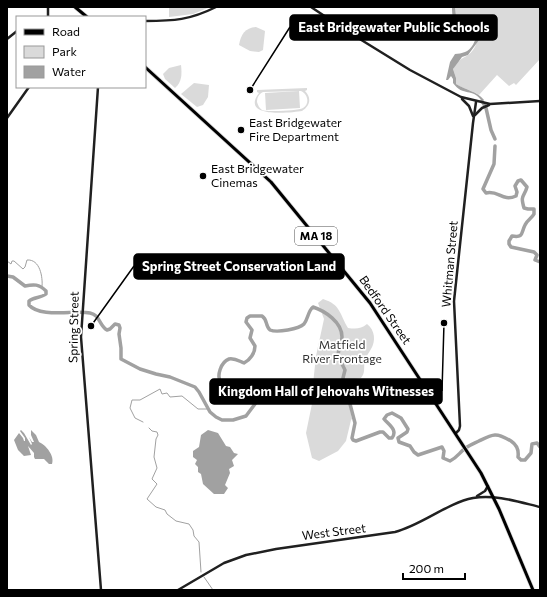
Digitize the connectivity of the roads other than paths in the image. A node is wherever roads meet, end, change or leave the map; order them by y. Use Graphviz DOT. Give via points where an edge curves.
graph roads {
  1 [pos="75,7"];
  2 [pos="216,7"];
  3 [pos="311,7"];
  4 [pos="86,16"];
  5 [pos="146,21"];
  6 [pos="16,32"];
  7 [pos="7,39"];
  8 [pos="146,68"];
  9 [pos="28,88"];
  10 [pos="98,88"];
  11 [pos="460,97"];
  12 [pos="540,101"];
  13 [pos="478,102"];
  14 [pos="485,106"];
  15 [pos="7,118"];
  16 [pos="473,119"];
  17 [pos="456,433"];
  18 [pos="488,486"];
  19 [pos="471,498"];
  20 [pos="494,498"];
  21 [pos="540,507"];
  22 [pos="101,590"];
  23 [pos="178,590"];
  24 [pos="533,590"];
  1 -- 4 [label="main road"];
  2 -- 5 [label="main road" via="189,18"];
  3 -- 11 [label="main road" via="410,70"];
  6 -- 7 [label="main road"];
  8 -- 17 [label="main road, Bedford Street / MA 18" via="256,167 282,194 373,306"];
  9 -- 15 [label="main road"];
  10 -- 22 [label="main road, Spring Street" via="81,343"];
  11 -- 13 [label="main road"];
  11 -- 16 [label="main road" via="470,108"];
  12 -- 14 [label="main road"];
  13 -- 14 [label="main road"];
  13 -- 16 [label="main road, Whitman Street"];
  14 -- 16 [label="main road"];
  16 -- 17 [label="main road, Whitman Street" via="455,297 460,426"];
  17 -- 18 [label="main road, Bedford Street / MA 18"];
  18 -- 19 [label="main road" via="482,494"];
  18 -- 20 [label="main road, Bedford Street / MA 18"];
  19 -- 20 [label="main road, West Street"];
  19 -- 23 [label="main road, West Street" via="395,532 240,556 221,564"];
  20 -- 21 [label="main road, West Street"];
  20 -- 24 [label="main road, Bedford Street / MA 18"];
}
